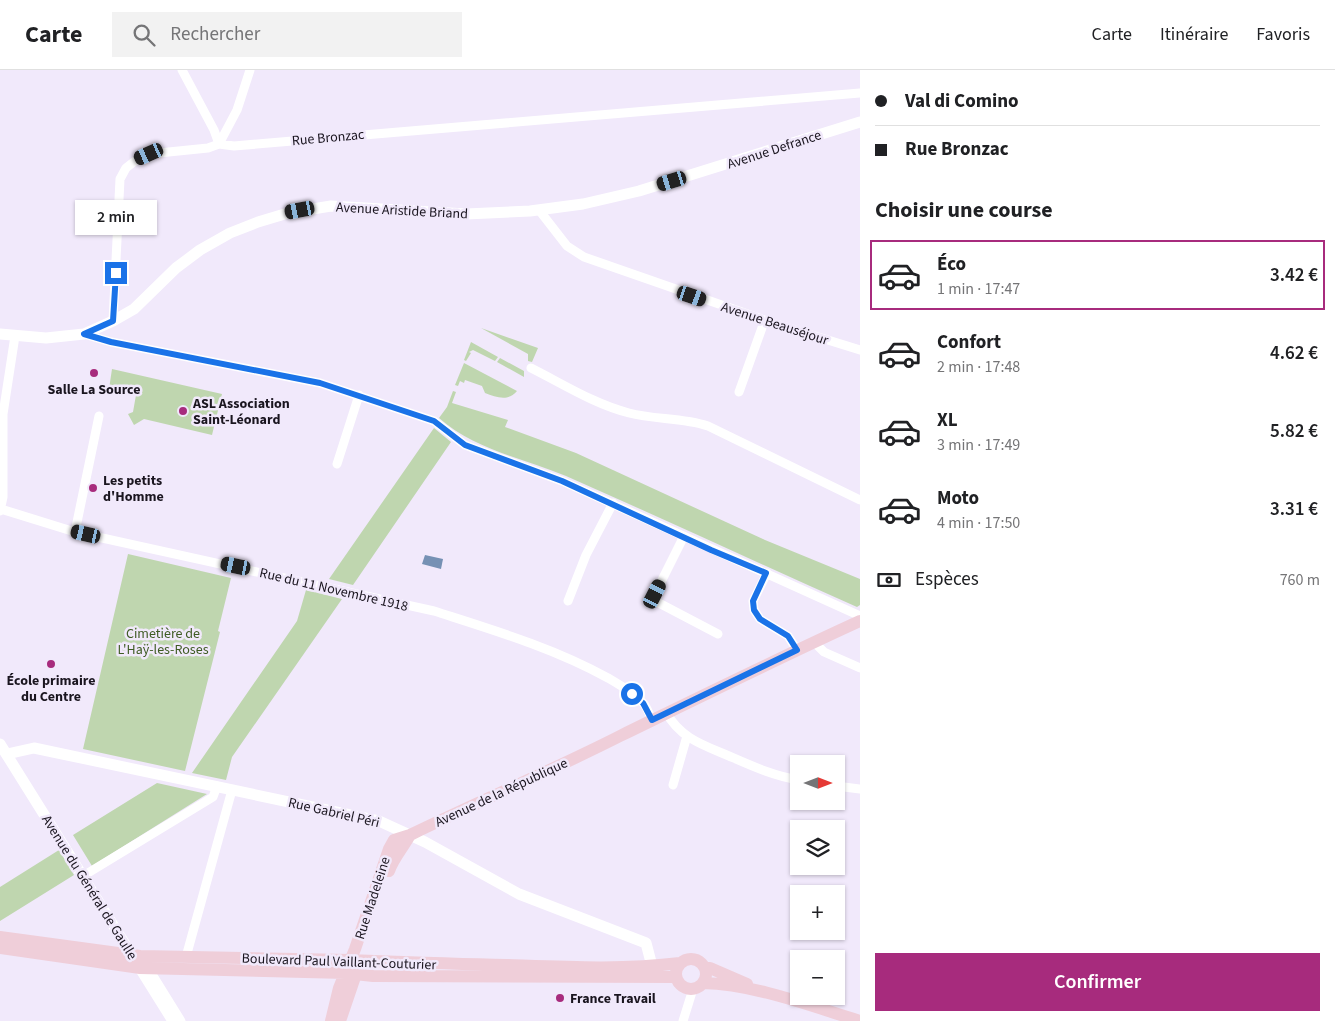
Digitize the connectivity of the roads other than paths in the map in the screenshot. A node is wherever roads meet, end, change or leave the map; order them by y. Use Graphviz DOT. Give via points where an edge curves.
graph roads {
  1 [pos="182,70"];
  2 [pos="250,70"];
  3 [pos="860,93"];
  4 [pos="860,122"];
  5 [pos="219,144"];
  6 [pos="688,176"];
  7 [pos="539,210"];
  8 [pos="113,321"];
  9 [pos="763,326"];
  10 [pos="0,334"];
  11 [pos="84,334"];
  12 [pos="14,336"];
  13 [pos="860,350"];
  14 [pos="531,368"];
  15 [pos="739,392"];
  16 [pos="359,395"];
  17 [pos="99,416"];
  18 [pos="337,464"];
  19 [pos="860,500"];
  20 [pos="613,503"];
  21 [pos="0,510"];
  22 [pos="75,532"];
  23 [pos="684,536"];
  24 [pos="766,573"];
  25 [pos="568,601"];
  26 [pos="860,616"];
  27 [pos="860,621"];
  28 [pos="718,634"];
  29 [pos="814,642"];
  30 [pos="797,650"];
  31 [pos="860,668"];
  32 [pos="666,712"];
  33 [pos="652,720"];
  34 [pos="687,736"];
  35 [pos="0,744"];
  36 [pos="7,754"];
  37 [pos="790,778"];
  38 [pos="673,785"];
  39 [pos="217,786"];
  40 [pos="845,787"];
  41 [pos="860,789"];
  42 [pos="232,790"];
  43 [pos="410,835"];
  44 [pos="83,876"];
  45 [pos="0,936"];
  46 [pos="0,948"];
  47 [pos="186,957"];
  48 [pos="356,960"];
  49 [pos="140,962"];
  50 [pos="680,963"];
  51 [pos="652,966"];
  52 [pos="705,968"];
  53 [pos="351,974"];
  54 [pos="676,977"];
  55 [pos="698,986"];
  56 [pos="766,992"];
  57 [pos="172,1021"];
  58 [pos="181,1021"];
  59 [pos="331,1021"];
  60 [pos="340,1021"];
  61 [pos="683,1021"];
  62 [pos="860,1021"];
  1 -- 5 [label="street"];
  2 -- 5 [label="street" via="237,110"];
  3 -- 5 [label="street, Rue Bronzac" via="234,146"];
  4 -- 6 [label="street, Avenue Defrance"];
  5 -- 8 [label="street, Rue Bronzac" via="149,154 126,168 120,180"];
  6 -- 7 [label="street, Avenue Aristide Briand" via="583,204"];
  7 -- 8 [label="street, Avenue Aristide Briand" via="466,214 331,206 288,213 230,233 200,250 176,268 134,309"];
  7 -- 13 [label="street, Avenue Beauséjour" via="567,246 584,258"];
  8 -- 11 [label="street, Avenue Aristide Briand"];
  9 -- 15 [label="street"];
  10 -- 12 [label="street, Avenue Aristide Briand"];
  11 -- 12 [label="street, Avenue Aristide Briand" via="54,338"];
  11 -- 16 [label="street" via="320,383"];
  12 -- 21 [label="street" via="3,414 3,496"];
  14 -- 19 [label="street" via="603,404 630,413 691,420 708,426"];
  16 -- 18 [label="street"];
  16 -- 20 [label="street" via="434,421 465,445"];
  17 -- 22 [label="street"];
  20 -- 23 [label="street"];
  20 -- 25 [label="street"];
  21 -- 22 [label="street, Rue du 11 Novembre 1918"];
  22 -- 33 [label="street, Rue du 11 Novembre 1918" via="434,611 593,670 643,703"];
  23 -- 24 [label="street"];
  23 -- 28 [label="street" via="655,598"];
  24 -- 26 [label="street"];
  24 -- 30 [label="street" via="753,601 754,610 760,619 788,636"];
  27 -- 29 [label="main road, Avenue de la République"];
  29 -- 30 [label="main road, Avenue de la République"];
  29 -- 31 [label="street" via="823,651"];
  30 -- 32 [label="main road, Avenue de la République"];
  32 -- 33 [label="main road, Avenue de la République"];
  32 -- 34 [label="street"];
  33 -- 43 [label="main road, Avenue de la République"];
  34 -- 37 [label="street" via="759,770"];
  34 -- 38 [label="street"];
  35 -- 36 [label="street, Avenue du Général de Gaulle"];
  36 -- 39 [label="street, Rue Gabriel Péri" via="34,748"];
  36 -- 44 [label="street, Avenue du Général de Gaulle"];
  39 -- 42 [label="street, Rue Gabriel Péri"];
  39 -- 44 [label="street" via="213,797"];
  40 -- 41 [label="street"];
  42 -- 43 [label="street, Rue Gabriel Péri" via="379,820"];
  42 -- 47 [label="street"];
  43 -- 48 [label="main road, Rue Madeleine" via="394,840 389,849 358,941"];
  43 -- 51 [label="street, Rue Gabriel Péri" via="519,894 646,943"];
  44 -- 49 [label="street, Avenue du Général de Gaulle"];
  45 -- 49 [label="main road, Boulevard Paul Vaillant-Couturier"];
  46 -- 49 [label="main road, Boulevard Paul Vaillant-Couturier"];
  47 -- 48 [label="main road, Boulevard Paul Vaillant-Couturier"];
  47 -- 49 [label="main road, Boulevard Paul Vaillant-Couturier"];
  48 -- 51 [label="main road, Boulevard Paul Vaillant-Couturier" via="563,967"];
  48 -- 53 [label="main road, Rue Madeleine"];
  49 -- 53 [label="main road, Boulevard Paul Vaillant-Couturier"];
  49 -- 57 [label="street, Avenue du Général de Gaulle"];
  49 -- 58 [label="street, Avenue du Général de Gaulle"];
  50 -- 51 [label="main road, Boulevard Paul Vaillant-Couturier"];
  50 -- 52 [label="main road" via="695,959"];
  50 -- 54 [label="main road"];
  52 -- 55 [label="main road" via="706,977"];
  52 -- 56 [label="main road"];
  53 -- 54 [label="main road, Boulevard Paul Vaillant-Couturier"];
  53 -- 59 [label="main road, Rue Madeleine" via="339,988"];
  53 -- 60 [label="main road, Rue Madeleine"];
  54 -- 55 [label="main road" via="681,986"];
  55 -- 56 [label="main road" via="714,983"];
  55 -- 61 [label="street"];
  56 -- 62 [label="main road"];
}
